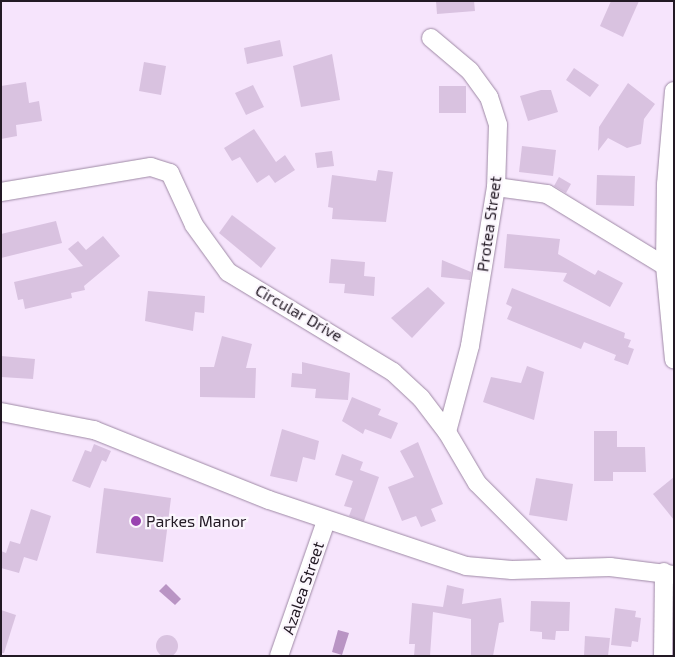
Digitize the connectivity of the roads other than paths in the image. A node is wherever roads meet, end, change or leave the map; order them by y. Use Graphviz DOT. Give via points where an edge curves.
graph roads {
  1 [pos="431,38"];
  2 [pos="674,91"];
  3 [pos="496,187"];
  4 [pos="1,192"];
  5 [pos="666,266"];
  6 [pos="674,360"];
  7 [pos="1,412"];
  8 [pos="447,432"];
  9 [pos="326,521"];
  10 [pos="562,568"];
  11 [pos="669,574"];
  12 [pos="279,656"];
  13 [pos="663,656"];
  1 -- 3 [label="street, Protea Street" via="470,71 489,97 498,125"];
  2 -- 5 [label="street" via="666,184"];
  3 -- 5 [label="street" via="547,194"];
  3 -- 8 [label="street, Protea Street" via="470,346"];
  4 -- 8 [label="street, Circular Drive" via="150,166 170,173 194,225 228,272 393,372 421,398"];
  5 -- 6 [label="street"];
  7 -- 9 [label="street" via="94,430"];
  8 -- 10 [label="street, Circular Drive" via="477,483"];
  9 -- 10 [label="street" via="466,566"];
  9 -- 12 [label="street, Azalea Street"];
  10 -- 11 [label="street"];
  11 -- 13 [label="street"];
}
